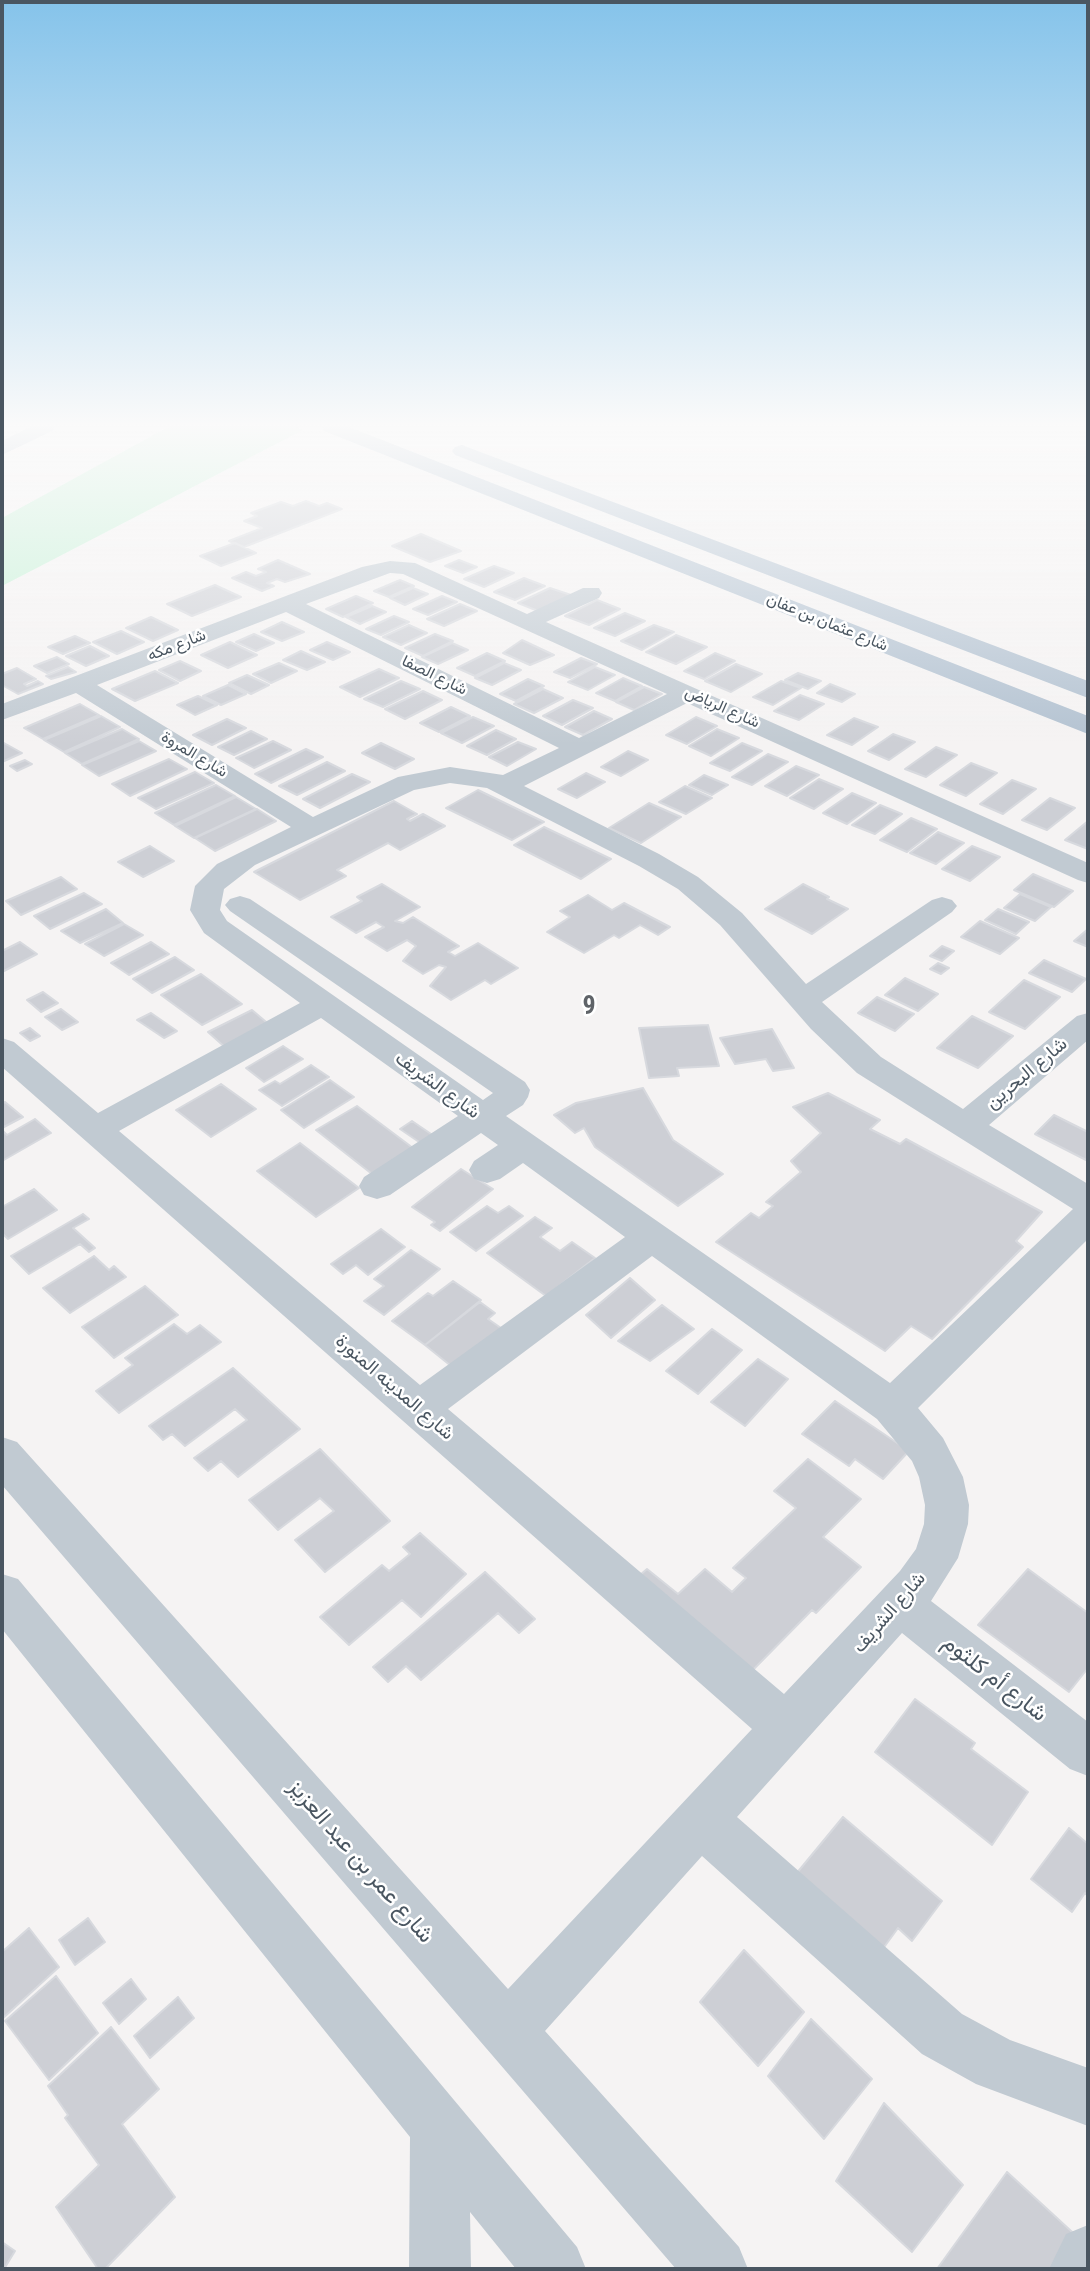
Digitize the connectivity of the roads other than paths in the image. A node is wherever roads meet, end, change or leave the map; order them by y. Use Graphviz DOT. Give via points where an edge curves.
graph roads {
  1 [pos="599,533"];
  2 [pos="676,533"];
  3 [pos="352,579"];
  4 [pos="591,593"];
  5 [pos="288,604"];
  6 [pos="529,621"];
  7 [pos="78,684"];
  8 [pos="1088,690"];
  9 [pos="688,693"];
  10 [pos="2,713"];
  11 [pos="1088,726"];
  12 [pos="579,748"];
  13 [pos="505,785"];
  14 [pos="310,827"];
  15 [pos="1088,874"];
  16 [pos="240,905"];
  17 [pos="942,906"];
  18 [pos="803,1001"];
  19 [pos="322,1004"];
  20 [pos="1088,1023"];
  21 [pos="2,1049"];
  22 [pos="481,1117"];
  23 [pos="965,1126"];
  24 [pos="95,1129"];
  25 [pos="522,1146"];
  26 [pos="487,1170"];
  27 [pos="377,1185"];
  28 [pos="1088,1200"];
  29 [pos="1088,1217"];
  30 [pos="650,1238"];
  31 [pos="892,1407"];
  32 [pos="418,1409"];
  33 [pos="2,1455"];
  34 [pos="2,1594"];
  35 [pos="901,1605"];
  36 [pos="786,1727"];
  37 [pos="1088,1752"];
  38 [pos="701,1819"];
  39 [pos="508,2030"];
  40 [pos="1088,2097"];
  41 [pos="439,2130"];
  42 [pos="1088,2256"];
  43 [pos="440,2269"];
  44 [pos="555,2269"];
  45 [pos="717,2269"];
  46 [pos="1080,2269"];
  1 -- 11 [label="main road, شارع عثمان بن عفان"];
  2 -- 8 [label="main road, شارع عثمان بن عفان"];
  3 -- 5 [label="street, شارع مكه"];
  3 -- 6 [label="street, شارع الرياض" via="379,569 407,568"];
  4 -- 6 [label="street"];
  5 -- 7 [label="street, شارع مكه"];
  5 -- 12 [label="street, شارع الصفا"];
  6 -- 9 [label="street, شارع الرياض"];
  7 -- 10 [label="street, شارع مكه"];
  7 -- 14 [label="street, شارع المروة"];
  9 -- 12 [label="street"];
  9 -- 15 [label="street, شارع الرياض"];
  12 -- 13 [label="street"];
  13 -- 14 [label="street, شارع الشريف" via="466,776 420,779"];
  13 -- 18 [label="street, شارع الشريف" via="688,883 731,919"];
  14 -- 19 [label="street, شارع الشريف" via="227,870 211,886 205,910 215,927"];
  16 -- 22 [label="street" via="512,1087 511,1097"];
  17 -- 18 [label="street"];
  18 -- 23 [label="street, شارع الشريف" via="869,1065"];
  19 -- 22 [label="street, شارع الشريف"];
  19 -- 24 [label="street"];
  20 -- 23 [label="street, شارع البحرين"];
  21 -- 24 [label="street, شارع المدينه المنورة"];
  22 -- 25 [label="street, شارع الشريف"];
  22 -- 27 [label="street"];
  23 -- 28 [label="street, شارع الشريف"];
  24 -- 32 [label="street, شارع المدينه المنورة"];
  25 -- 26 [label="street"];
  25 -- 30 [label="street, شارع الشريف"];
  29 -- 31 [label="street"];
  30 -- 31 [label="street, شارع الشريف"];
  30 -- 32 [label="street"];
  31 -- 35 [label="street, شارع الشريف" via="928,1451 941,1477 947,1505 935,1558"];
  32 -- 36 [label="street, شارع المدينه المنورة"];
  33 -- 39 [label="street, شارع عمر بن عبد العزيز"];
  34 -- 41 [label="street"];
  35 -- 36 [label="street, شارع الشريف"];
  35 -- 37 [label="street, شارع أم كلثوم"];
  36 -- 38 [label="street, شارع الشريف"];
  38 -- 39 [label="street, شارع الشريف"];
  38 -- 40 [label="street" via="942,2034 996,2064"];
  39 -- 45 [label="street, شارع عمر بن عبد العزيز"];
  41 -- 43 [label="street"];
  41 -- 44 [label="street"];
  42 -- 46 [label="street"];
}
